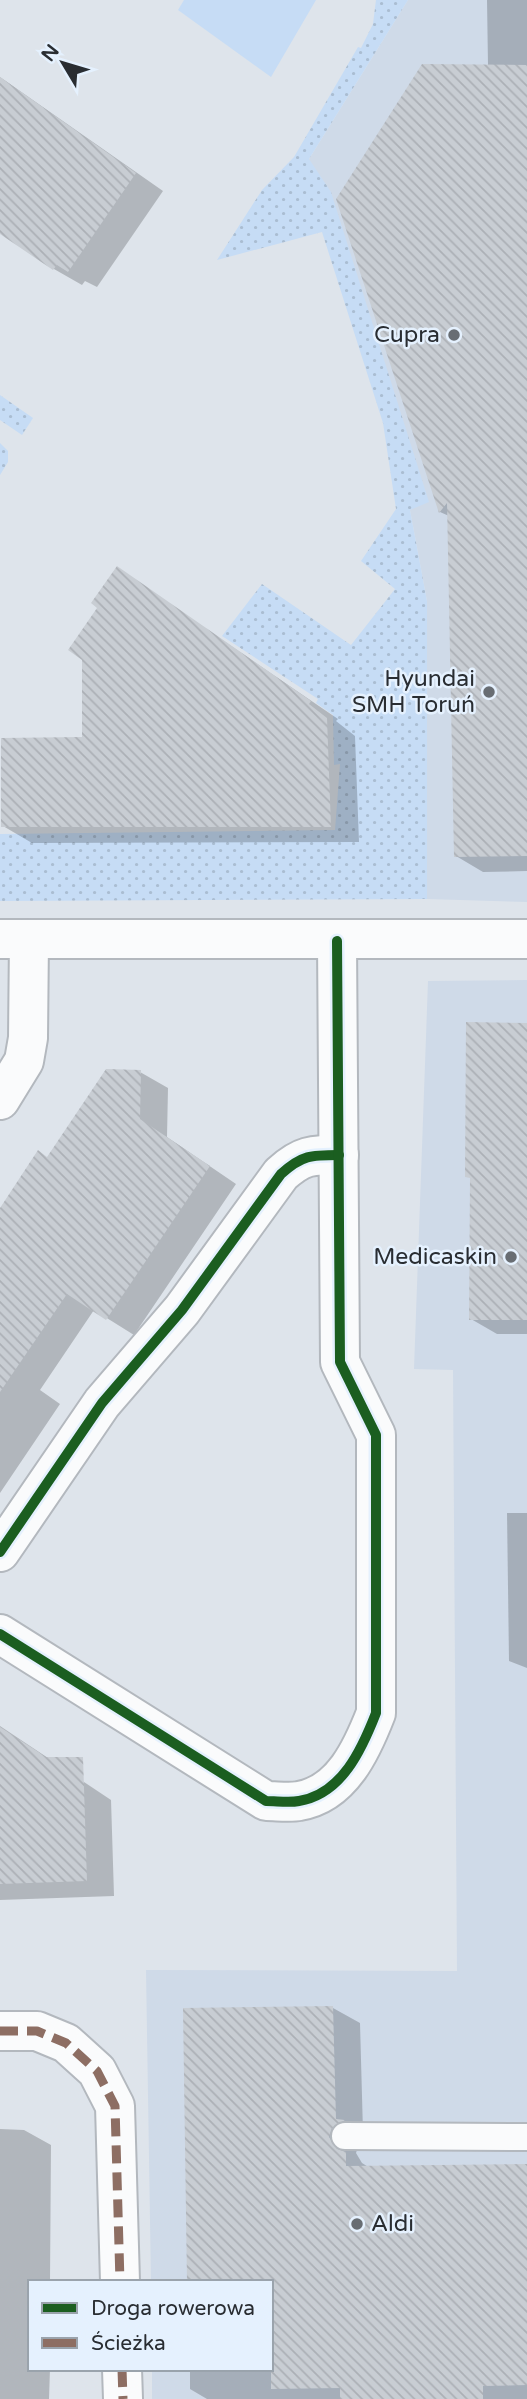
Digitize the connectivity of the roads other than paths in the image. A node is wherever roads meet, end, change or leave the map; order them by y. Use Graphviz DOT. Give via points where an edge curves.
graph roads {
  1 [pos="14,939"];
  2 [pos="527,939"];
  3 [pos="337,941"];
  4 [pos="0,1100"];
  5 [pos="339,1155"];
  6 [pos="0,1552"];
  7 [pos="0,1634"];
  8 [pos="0,2031"];
  9 [pos="345,2136"];
  10 [pos="527,2137"];
  11 [pos="120,2280"];
  12 [pos="122,2371"];
  13 [pos="123,2399"];
  1 -- 3 [label="street"];
  1 -- 4 [label="street" via="28,1038 24,1061"];
  2 -- 3 [label="street"];
  3 -- 5 [label="street"];
  5 -- 6 [label="street" via="298,1159 281,1174 201,1286 102,1403"];
  5 -- 7 [label="street" via="340,1362 376,1435 376,1713 349,1767 335,1784 300,1801 266,1801"];
  8 -- 11 [label="street" via="37,2031 66,2043 97,2071 115,2106"];
  9 -- 10 [label="lane"];
  12 -- 13 [label="street"];
}
